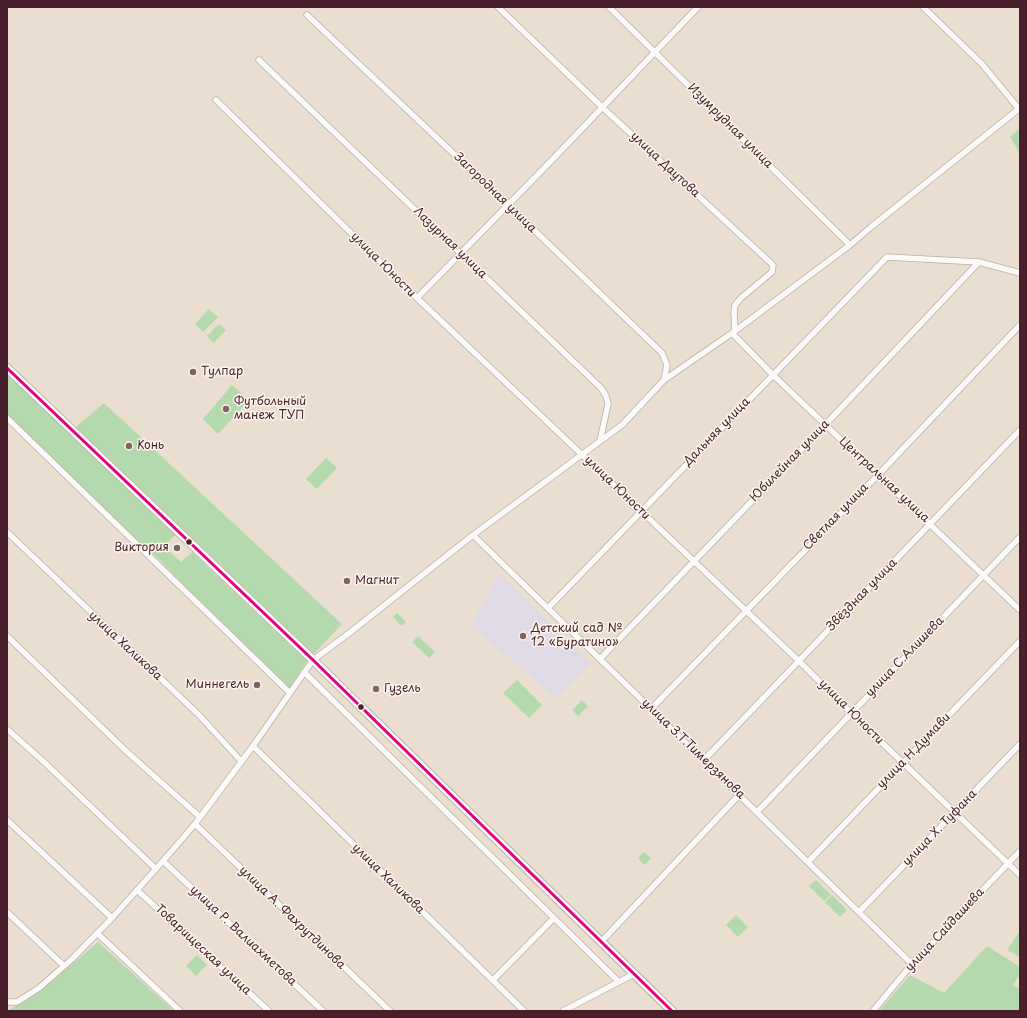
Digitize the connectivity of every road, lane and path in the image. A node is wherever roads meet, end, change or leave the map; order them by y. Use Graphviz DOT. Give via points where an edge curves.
graph roads {
  1 [pos="498,7"];
  2 [pos="609,7"];
  3 [pos="698,7"];
  4 [pos="923,7"];
  5 [pos="307,15"];
  6 [pos="655,52"];
  7 [pos="259,60"];
  8 [pos="216,100"];
  9 [pos="602,107"];
  10 [pos="1020,109"];
  11 [pos="508,204"];
  12 [pos="850,245"];
  13 [pos="461,253"];
  14 [pos="979,262"];
  15 [pos="1020,273"];
  16 [pos="417,298"];
  17 [pos="1020,325"];
  18 [pos="733,332"];
  19 [pos="7,368"];
  20 [pos="773,375"];
  21 [pos="664,380"];
  22 [pos="7,418"];
  23 [pos="826,425"];
  24 [pos="1020,430"];
  25 [pos="600,441"];
  26 [pos="582,455"];
  27 [pos="878,475"];
  28 [pos="640,511"];
  29 [pos="930,524"];
  30 [pos="7,532"];
  31 [pos="473,535"];
  32 [pos="1020,537"];
  33 [pos="694,561"];
  34 [pos="984,575"];
  35 [pos="548,608"];
  36 [pos="746,610"];
  37 [pos="1020,610"];
  38 [pos="7,636"];
  39 [pos="1020,641"];
  40 [pos="600,659"];
  41 [pos="313,660"];
  42 [pos="799,661"];
  43 [pos="304,672"];
  44 [pos="290,693"];
  45 [pos="651,709"];
  46 [pos="851,713"];
  47 [pos="7,729"];
  48 [pos="1020,744"];
  49 [pos="253,746"];
  50 [pos="704,760"];
  51 [pos="241,761"];
  52 [pos="903,763"];
  53 [pos="739,795"];
  54 [pos="757,812"];
  55 [pos="954,813"];
  56 [pos="200,817"];
  57 [pos="7,820"];
  58 [pos="195,824"];
  59 [pos="1020,851"];
  60 [pos="163,861"];
  61 [pos="808,862"];
  62 [pos="1008,864"];
  63 [pos="156,869"];
  64 [pos="1020,875"];
  65 [pos="137,890"];
  66 [pos="7,912"];
  67 [pos="859,912"];
  68 [pos="112,918"];
  69 [pos="554,918"];
  70 [pos="97,933"];
  71 [pos="601,942"];
  72 [pos="912,964"];
  73 [pos="64,966"];
  74 [pos="634,974"];
  75 [pos="492,980"];
  76 [pos="619,982"];
  77 [pos="7,1002"];
  78 [pos="180,1010"];
  79 [pos="269,1011"];
  80 [pos="323,1011"];
  81 [pos="390,1011"];
  82 [pos="524,1011"];
  83 [pos="563,1011"];
  84 [pos="672,1011"];
  85 [pos="873,1011"];
  1 -- 9 [label="street, улица Даутова"];
  2 -- 6 [label="street, Изумрудная улица"];
  3 -- 6 [label="street"];
  4 -- 10 [label="street" via="982,64"];
  5 -- 11 [label="street, Загородная улица"];
  6 -- 9 [label="street"];
  6 -- 12 [label="street, Изумрудная улица"];
  7 -- 13 [label="street, Лазурная улица"];
  8 -- 16 [label="street, улица Юности"];
  9 -- 11 [label="street"];
  9 -- 18 [label="street, улица Даутова" via="773,265 772,272 737,302"];
  10 -- 12 [label="street"];
  11 -- 13 [label="street"];
  11 -- 21 [label="street, Загородная улица" via="662,353 667,365"];
  12 -- 18 [label="street"];
  13 -- 16 [label="street"];
  13 -- 25 [label="street, Лазурная улица" via="601,388 608,404"];
  14 -- 15 [label="street"];
  14 -- 20 [label="street, Дальняя улица" via="887,257"];
  14 -- 23 [label="street, Юбилейная улица"];
  16 -- 26 [label="street, улица Юности"];
  17 -- 27 [label="street, Светлая улица"];
  18 -- 20 [label="street, Центральная улица"];
  18 -- 21 [label="street"];
  19 -- 41 [label="main road"];
  20 -- 23 [label="street, Центральная улица"];
  20 -- 28 [label="street, Дальняя улица"];
  21 -- 25 [label="street" via="622,425"];
  22 -- 44 [label="street"];
  23 -- 27 [label="street, Центральная улица"];
  23 -- 33 [label="street, Юбилейная улица"];
  24 -- 29 [label="street, Звёздная улица"];
  25 -- 26 [label="street"];
  26 -- 28 [label="street, улица Юности"];
  26 -- 31 [label="street"];
  27 -- 29 [label="street, Центральная улица"];
  27 -- 36 [label="street, Светлая улица"];
  28 -- 33 [label="street, улица Юности"];
  28 -- 35 [label="street, Дальняя улица"];
  29 -- 34 [label="street, Центральная улица"];
  29 -- 42 [label="street, Звёздная улица"];
  30 -- 51 [label="street, улица Халикова" via="199,715"];
  31 -- 35 [label="street, улица З.Т.Тимерзянова"];
  31 -- 41 [label="street"];
  32 -- 34 [label="street, улица С.Алишева"];
  33 -- 36 [label="street, улица Юности"];
  33 -- 40 [label="street, Юбилейная улица"];
  34 -- 37 [label="street, Центральная улица"];
  34 -- 46 [label="street, улица С.Алишева"];
  35 -- 40 [label="street, улица З.Т.Тимерзянова"];
  36 -- 42 [label="street, улица Юности"];
  36 -- 45 [label="street, Светлая улица"];
  38 -- 56 [label="street" via="126,751"];
  39 -- 52 [label="street, улица Н.Думави"];
  40 -- 45 [label="street, улица З.Т.Тимерзянова"];
  41 -- 43 [label="street"];
  41 -- 71 [label="main road"];
  42 -- 46 [label="street, улица Юности"];
  42 -- 50 [label="street, Звёздная улица"];
  43 -- 44 [label="street"];
  43 -- 69 [label="street"];
  44 -- 49 [label="street"];
  45 -- 50 [label="street, улица З.Т.Тимерзянова"];
  46 -- 52 [label="street, улица Юности"];
  46 -- 54 [label="street, улица С.Алишева"];
  47 -- 63 [label="street"];
  48 -- 55 [label="street, улица Х. Туфана"];
  49 -- 51 [label="street"];
  49 -- 75 [label="street, улица Халикова"];
  50 -- 53 [label="street, улица З.Т.Тимерзянова"];
  51 -- 56 [label="street"];
  52 -- 55 [label="street, улица Юности"];
  52 -- 61 [label="street, улица Н.Думави"];
  53 -- 54 [label="street, улица З.Т.Тимерзянова"];
  53 -- 71 [label="street"];
  54 -- 61 [label="street, улица З.Т.Тимерзянова"];
  55 -- 62 [label="street, улица Юности"];
  55 -- 67 [label="street, улица Х. Туфана"];
  56 -- 58 [label="street"];
  57 -- 68 [label="street"];
  58 -- 60 [label="street"];
  58 -- 81 [label="street, улица А. Фахрутдинова"];
  59 -- 62 [label="street, улица Сайдашева"];
  60 -- 63 [label="street"];
  60 -- 80 [label="street, улица Р. Валиахметова"];
  61 -- 67 [label="street, улица З.Т.Тимерзянова"];
  62 -- 64 [label="street, улица Юности"];
  62 -- 72 [label="street, улица Сайдашева"];
  63 -- 65 [label="street"];
  65 -- 68 [label="street"];
  65 -- 79 [label="street, Товарищеская улица"];
  66 -- 73 [label="street"];
  67 -- 72 [label="street, улица З.Т.Тимерзянова"];
  68 -- 70 [label="street"];
  69 -- 75 [label="street"];
  69 -- 76 [label="street"];
  70 -- 73 [label="street"];
  70 -- 78 [label="street"];
  71 -- 74 [label="main road"];
  72 -- 85 [label="street, улица Сайдашева"];
  73 -- 77 [label="street" via="39,988 17,1002"];
  74 -- 76 [label="street"];
  74 -- 84 [label="main road"];
  75 -- 82 [label="street, улица Халикова"];
  76 -- 83 [label="street"];
}
